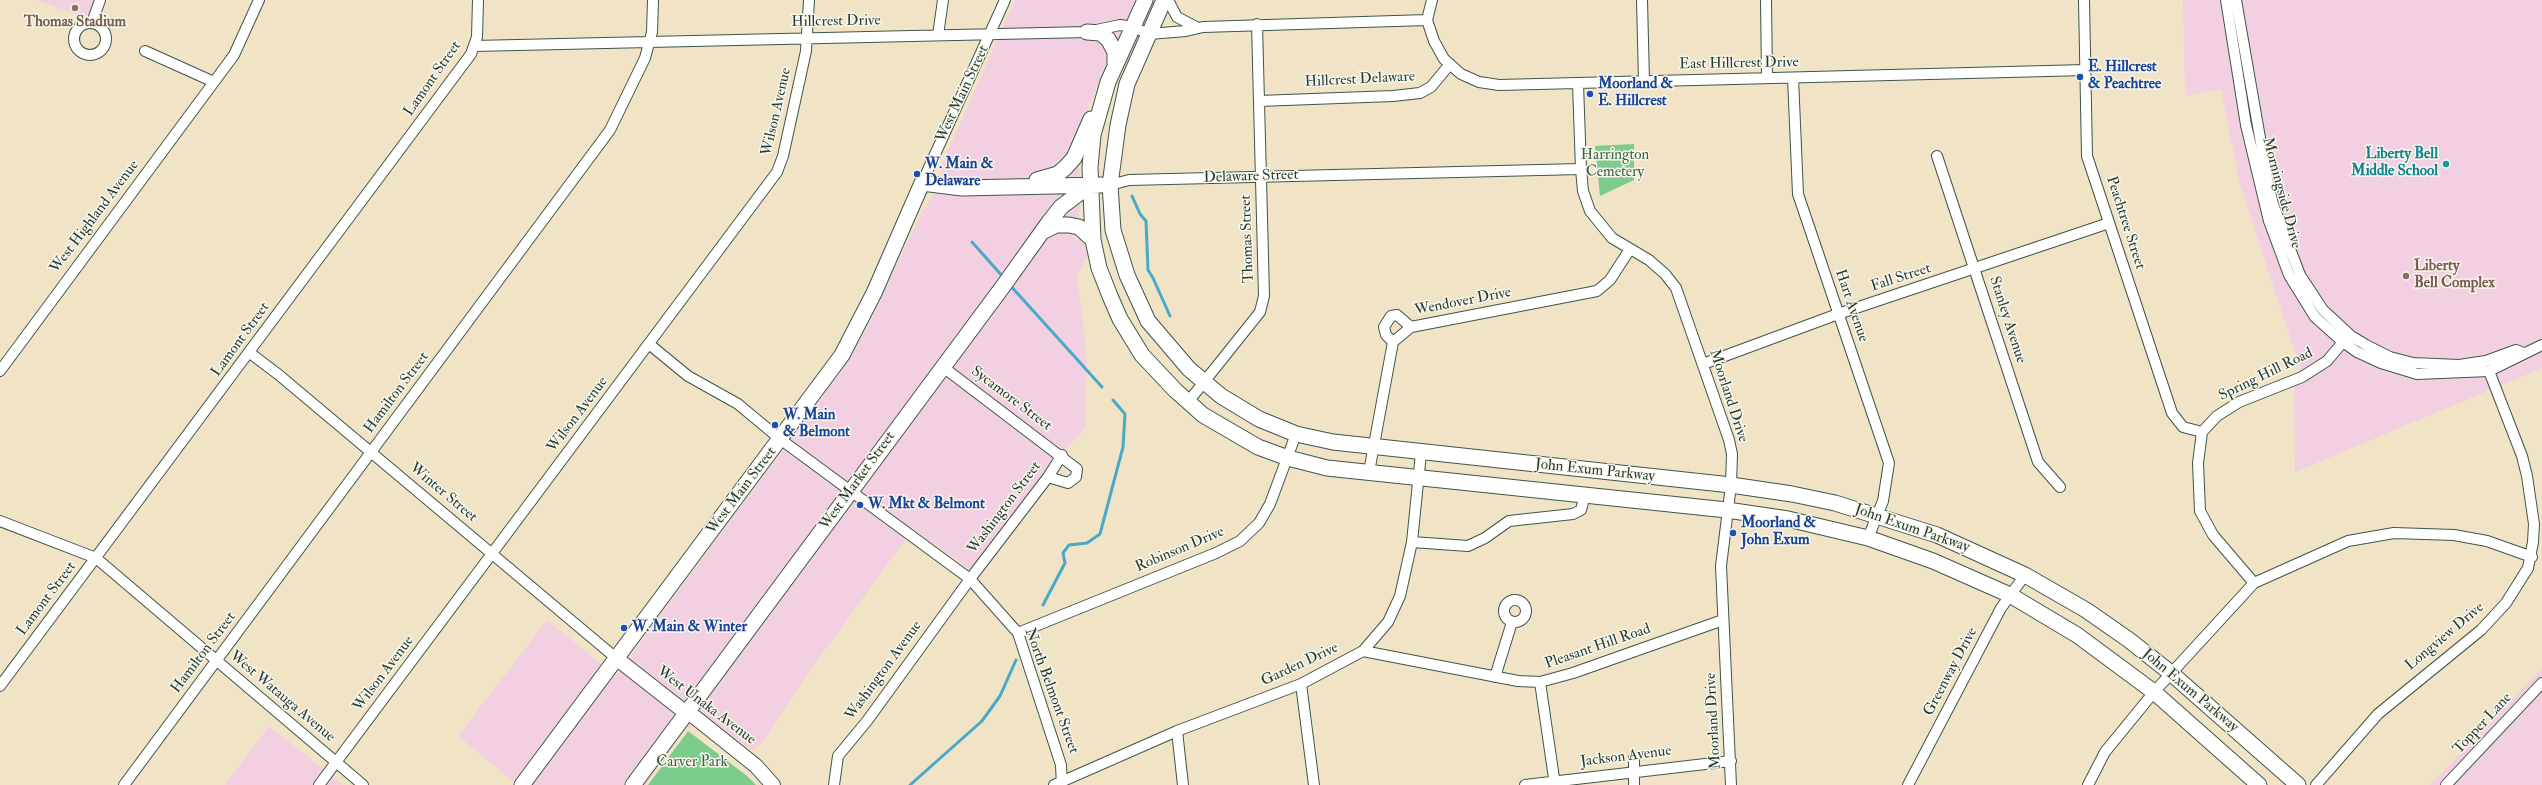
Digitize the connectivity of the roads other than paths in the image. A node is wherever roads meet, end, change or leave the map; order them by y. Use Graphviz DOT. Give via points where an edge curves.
graph roads {
  1 [pos="100,0"];
  2 [pos="259,0"];
  3 [pos="478,0"];
  4 [pos="653,0"];
  5 [pos="809,0"];
  6 [pos="943,0"];
  7 [pos="1005,0"];
  8 [pos="1145,0"];
  9 [pos="1164,0"];
  10 [pos="1168,0"];
  11 [pos="1432,0"];
  12 [pos="1642,0"];
  13 [pos="1766,0"];
  14 [pos="2084,0"];
  15 [pos="2226,0"];
  16 [pos="2236,0"];
  17 [pos="1427,20"];
  18 [pos="92,23"];
  19 [pos="1257,24"];
  20 [pos="1133,27"];
  21 [pos="1196,27"];
  22 [pos="1087,32"];
  23 [pos="991,33"];
  24 [pos="1149,34"];
  25 [pos="938,35"];
  26 [pos="807,38"];
  27 [pos="649,43"];
  28 [pos="474,46"];
  29 [pos="145,51"];
  30 [pos="1115,64"];
  31 [pos="1450,64"];
  32 [pos="2086,70"];
  33 [pos="1767,78"];
  34 [pos="1793,78"];
  35 [pos="1644,81"];
  36 [pos="214,82"];
  37 [pos="1578,84"];
  38 [pos="1101,100"];
  39 [pos="1259,101"];
  40 [pos="1937,156"];
  41 [pos="1581,169"];
  42 [pos="1261,177"];
  43 [pos="922,183"];
  44 [pos="1016,185"];
  45 [pos="1050,185"];
  46 [pos="1090,185"];
  47 [pos="1110,185"];
  48 [pos="1061,207"];
  49 [pos="2109,223"];
  50 [pos="1042,232"];
  51 [pos="1093,240"];
  52 [pos="1630,249"];
  53 [pos="1974,270"];
  54 [pos="1838,314"];
  55 [pos="1412,327"];
  56 [pos="1393,342"];
  57 [pos="2343,342"];
  58 [pos="649,344"];
  59 [pos="2542,345"];
  60 [pos="250,353"];
  61 [pos="2524,353"];
  62 [pos="1703,364"];
  63 [pos="942,367"];
  64 [pos="0,371"];
  65 [pos="2489,371"];
  66 [pos="1204,383"];
  67 [pos="1188,402"];
  68 [pos="2202,432"];
  69 [pos="1296,434"];
  70 [pos="780,439"];
  71 [pos="1372,447"];
  72 [pos="372,453"];
  73 [pos="1421,453"];
  74 [pos="1062,455"];
  75 [pos="1288,458"];
  76 [pos="1369,472"];
  77 [pos="1048,477"];
  78 [pos="1417,478"];
  79 [pos="1731,485"];
  80 [pos="2060,488"];
  81 [pos="851,490"];
  82 [pos="1585,494"];
  83 [pos="1727,510"];
  84 [pos="1878,516"];
  85 [pos="0,521"];
  86 [pos="1868,538"];
  87 [pos="1412,542"];
  88 [pos="492,555"];
  89 [pos="2532,557"];
  90 [pos="96,558"];
  91 [pos="2025,575"];
  92 [pos="970,578"];
  93 [pos="2254,582"];
  94 [pos="2010,595"];
  95 [pos="1723,620"];
  96 [pos="1512,622"];
  97 [pos="1018,633"];
  98 [pos="1363,651"];
  99 [pos="616,658"];
  100 [pos="217,661"];
  101 [pos="2172,674"];
  102 [pos="1495,677"];
  103 [pos="1540,682"];
  104 [pos="2542,683"];
  105 [pos="1301,684"];
  106 [pos="0,686"];
  107 [pos="2154,692"];
  108 [pos="687,712"];
  109 [pos="1177,731"];
  110 [pos="1634,758"];
  111 [pos="1730,761"];
  112 [pos="336,762"];
  113 [pos="1634,772"];
  114 [pos="1555,783"];
  115 [pos="637,784"];
  116 [pos="1059,784"];
  117 [pos="124,785"];
  118 [pos="319,785"];
  119 [pos="363,785"];
  120 [pos="522,785"];
  121 [pos="773,785"];
  122 [pos="834,785"];
  123 [pos="1183,785"];
  124 [pos="1314,785"];
  125 [pos="1525,785"];
  126 [pos="1634,785"];
  127 [pos="1731,785"];
  128 [pos="1908,785"];
  129 [pos="2088,785"];
  130 [pos="2260,785"];
  131 [pos="2298,785"];
  132 [pos="2316,785"];
  133 [pos="2446,785"];
  1 -- 18 [label="street"];
  2 -- 36 [label="street, West Highland Avenue" via="238,48"];
  3 -- 28 [label="street, Lamont Street" via="478,26"];
  4 -- 27 [label="street, Hamilton Street"];
  5 -- 26 [label="street, Wilson Avenue"];
  6 -- 25 [label="street"];
  7 -- 23 [label="street, West Main Street"];
  8 -- 20 [label="main road"];
  9 -- 24 [label="main road"];
  10 -- 21 [label="street" via="1177,17"];
  11 -- 17 [label="street"];
  12 -- 35 [label="street"];
  13 -- 33 [label="street"];
  14 -- 32 [label="street, Peachtree Street"];
  15 -- 57 [label="street, Morningside Drive" via="2246,125 2276,240 2298,292 2315,317"];
  16 -- 61 [label="street, Morningside Drive" via="2267,178 2288,244 2306,288 2323,310 2341,328 2366,345 2390,356 2436,365 2465,365 2486,361 2516,350"];
  17 -- 19 [label="street, Hillcrest Drive"];
  17 -- 31 [label="street, East Hillcrest Drive" via="1434,40 1444,59"];
  19 -- 21 [label="street, Hillcrest Drive"];
  19 -- 39 [label="street, Thomas Street"];
  20 -- 22 [label="street, Hillcrest Drive" via="1120,25"];
  20 -- 24 [label="street, Hillcrest Drive"];
  20 -- 30 [label="main road"];
  21 -- 24 [label="street, Hillcrest Drive" via="1186,31"];
  22 -- 23 [label="street, Hillcrest Drive"];
  22 -- 30 [label="main road" via="1100,33 1108,40 1115,52"];
  23 -- 25 [label="street, Hillcrest Drive"];
  23 -- 43 [label="street, West Main Street"];
  24 -- 47 [label="main road, John Exum Parkway" via="1127,84 1118,125"];
  25 -- 26 [label="street, Hillcrest Drive"];
  26 -- 27 [label="street, Hillcrest Drive"];
  26 -- 58 [label="street, Wilson Avenue" via="783,156 777,172"];
  27 -- 28 [label="street, Hillcrest Drive"];
  27 -- 72 [label="street, Hamilton Street" via="645,58 610,130"];
  28 -- 60 [label="street, Lamont Street" via="471,54"];
  29 -- 36 [label="street"];
  30 -- 38 [label="main road, John Exum Parkway"];
  31 -- 37 [label="street, East Hillcrest Drive" via="1461,74 1479,82 1499,85"];
  31 -- 39 [label="street, Hillcrest Delaware" via="1431,87 1420,93"];
  32 -- 34 [label="street, East Hillcrest Drive"];
  32 -- 49 [label="street, Peachtree Street" via="2087,156"];
  33 -- 34 [label="street, East Hillcrest Drive"];
  33 -- 35 [label="street, East Hillcrest Drive"];
  34 -- 54 [label="street, Hart Avenue" via="1798,194"];
  35 -- 37 [label="street, East Hillcrest Drive"];
  36 -- 64 [label="street, West Highland Avenue"];
  37 -- 41 [label="street, Moorland Drive"];
  38 -- 44 [label="main road" via="1074,158 1066,168 1058,174"];
  38 -- 46 [label="main road, John Exum Parkway" via="1093,135"];
  39 -- 42 [label="street, Thomas Street"];
  40 -- 53 [label="street, Stanley Avenue"];
  41 -- 42 [label="street, Delaware Street"];
  41 -- 52 [label="street, Moorland Drive" via="1583,191 1590,211 1612,238"];
  42 -- 47 [label="street, Delaware Street" via="1126,180"];
  42 -- 66 [label="street, Thomas Street" via="1264,296 1260,312"];
  43 -- 44 [label="main road, Delaware Street" via="962,188"];
  43 -- 70 [label="main road, West Main Street" via="903,229 842,355"];
  44 -- 45 [label="main road, Delaware Street"];
  45 -- 46 [label="main road, Delaware Street"];
  45 -- 48 [label="main road" via="1062,192 1064,198"];
  46 -- 47 [label="main road, Delaware Street"];
  46 -- 48 [label="main road, West Market Street"];
  46 -- 51 [label="main road, John Exum Parkway"];
  47 -- 66 [label="main road, John Exum Parkway" via="1114,230 1133,292 1148,321 1174,353"];
  48 -- 50 [label="main road, West Market Street"];
  49 -- 53 [label="street, Fall Street"];
  49 -- 68 [label="street, Peachtree Street" via="2172,413 2183,426"];
  50 -- 51 [label="main road" via="1056,226 1069,225 1079,227"];
  50 -- 63 [label="main road, West Market Street"];
  51 -- 67 [label="main road, John Exum Parkway" via="1104,282 1120,319 1142,355"];
  52 -- 55 [label="street, Wendover Drive" via="1610,280 1598,291"];
  52 -- 62 [label="street, Moorland Drive" via="1649,260 1676,288"];
  53 -- 54 [label="street, Fall Street"];
  53 -- 80 [label="street, Stanley Avenue" via="2038,462"];
  54 -- 62 [label="street, Fall Street"];
  54 -- 84 [label="street, Hart Avenue" via="1889,462 1888,478"];
  55 -- 56 [label="street, Wendover Drive"];
  55 -- 56 [label="street" via="1397,315 1390,316 1384,327 1386,335"];
  56 -- 71 [label="street"];
  57 -- 65 [label="street, Morningside Drive" via="2381,363 2416,374"];
  57 -- 68 [label="street, Spring Hill Road" via="2327,361 2302,378 2240,402 2217,416"];
  58 -- 70 [label="street, North Belmont Street" via="688,376 738,404"];
  58 -- 88 [label="street, Wilson Avenue"];
  59 -- 61 [label="street"];
  60 -- 72 [label="street, Winter Street"];
  60 -- 90 [label="street, Lamont Street"];
  61 -- 65 [label="street"];
  62 -- 79 [label="street, Moorland Drive" via="1729,440 1732,454"];
  63 -- 74 [label="street, Sycamore Street"];
  63 -- 81 [label="main road, West Market Street"];
  65 -- 89 [label="street, Longview Drive" via="2522,456 2527,476 2534,524"];
  66 -- 67 [label="street, Thomas Street"];
  66 -- 69 [label="main road, John Exum Parkway" via="1259,419"];
  67 -- 75 [label="main road, John Exum Parkway" via="1236,436"];
  68 -- 93 [label="street" via="2198,463 2200,511 2213,535"];
  69 -- 71 [label="main road, John Exum Parkway"];
  69 -- 75 [label="street, Robinson Drive"];
  70 -- 81 [label="street, North Belmont Street"];
  70 -- 99 [label="main road, West Main Street"];
  71 -- 73 [label="main road, John Exum Parkway"];
  71 -- 76 [label="street"];
  72 -- 88 [label="street, Winter Street"];
  72 -- 100 [label="street, Hamilton Street"];
  73 -- 78 [label="street, Garden Drive"];
  73 -- 79 [label="main road, John Exum Parkway"];
  74 -- 77 [label="street, Washington Street"];
  74 -- 77 [label="street, Sycamore Street" via="1077,469 1076,477 1068,483"];
  75 -- 76 [label="main road, John Exum Parkway" via="1327,468"];
  75 -- 97 [label="street, Robinson Drive" via="1264,514 1240,541"];
  76 -- 78 [label="main road, John Exum Parkway"];
  77 -- 92 [label="street, Washington Street"];
  78 -- 82 [label="main road, John Exum Parkway"];
  78 -- 87 [label="street, Garden Drive"];
  79 -- 83 [label="street, Moorland Drive"];
  79 -- 84 [label="main road, John Exum Parkway" via="1799,495"];
  81 -- 92 [label="street, North Belmont Street"];
  81 -- 108 [label="main road, West Market Street"];
  82 -- 83 [label="main road, John Exum Parkway"];
  82 -- 87 [label="street" via="1581,510 1573,514 1509,520 1485,538 1468,546"];
  83 -- 86 [label="main road, John Exum Parkway" via="1788,519"];
  83 -- 95 [label="street, Moorland Drive" via="1721,566"];
  84 -- 86 [label="street, Hart Avenue"];
  84 -- 91 [label="main road, John Exum Parkway" via="1937,535"];
  85 -- 90 [label="street, West Watauga Avenue"];
  86 -- 94 [label="main road, John Exum Parkway" via="1933,561"];
  87 -- 98 [label="street, Garden Drive" via="1400,596 1388,622"];
  88 -- 99 [label="street, Winter Street"];
  88 -- 112 [label="street, Wilson Avenue"];
  89 -- 93 [label="street" via="2487,541 2454,535 2394,533 2348,541"];
  89 -- 132 [label="street, Longview Drive" via="2522,580 2506,603 2481,630 2378,714"];
  90 -- 100 [label="street, West Watauga Avenue"];
  90 -- 106 [label="street, Lamont Street"];
  91 -- 94 [label="street, Greenway Drive"];
  91 -- 101 [label="main road, John Exum Parkway" via="2086,610 2130,640"];
  92 -- 97 [label="street, North Belmont Street"];
  92 -- 122 [label="street, Washington Avenue" via="867,721 838,756"];
  93 -- 101 [label="street"];
  94 -- 107 [label="main road, John Exum Parkway" via="2076,636"];
  94 -- 128 [label="street, Greenway Drive"];
  95 -- 103 [label="street, Pleasant Hill Road" via="1574,673"];
  95 -- 111 [label="street, Moorland Drive"];
  96 -- 102 [label="street"];
  97 -- 116 [label="street, North Belmont Street" via="1061,765"];
  98 -- 102 [label="street, Pleasant Hill Road"];
  98 -- 105 [label="street, Garden Drive"];
  99 -- 108 [label="main road, West Unaka Avenue"];
  99 -- 120 [label="main road, West Main Street"];
  100 -- 112 [label="street, West Watauga Avenue"];
  100 -- 117 [label="street, Hamilton Street"];
  101 -- 107 [label="street"];
  101 -- 131 [label="main road, John Exum Parkway"];
  102 -- 103 [label="street, Pleasant Hill Road"];
  103 -- 114 [label="street"];
  104 -- 133 [label="street, Topper Lane"];
  105 -- 109 [label="street, Garden Drive"];
  105 -- 124 [label="street"];
  107 -- 129 [label="street" via="2105,752"];
  107 -- 130 [label="main road, John Exum Parkway"];
  108 -- 115 [label="main road, West Market Street"];
  108 -- 121 [label="main road, West Unaka Avenue" via="756,766"];
  109 -- 116 [label="street, Garden Drive"];
  109 -- 123 [label="street"];
  110 -- 113 [label="street"];
  111 -- 113 [label="street, Jackson Avenue"];
  111 -- 127 [label="street, Moorland Drive"];
  112 -- 118 [label="street, Wilson Avenue"];
  112 -- 119 [label="street, West Watauga Avenue"];
  113 -- 114 [label="street, Jackson Avenue"];
  113 -- 126 [label="street"];
  114 -- 125 [label="street, Jackson Avenue"];
}
